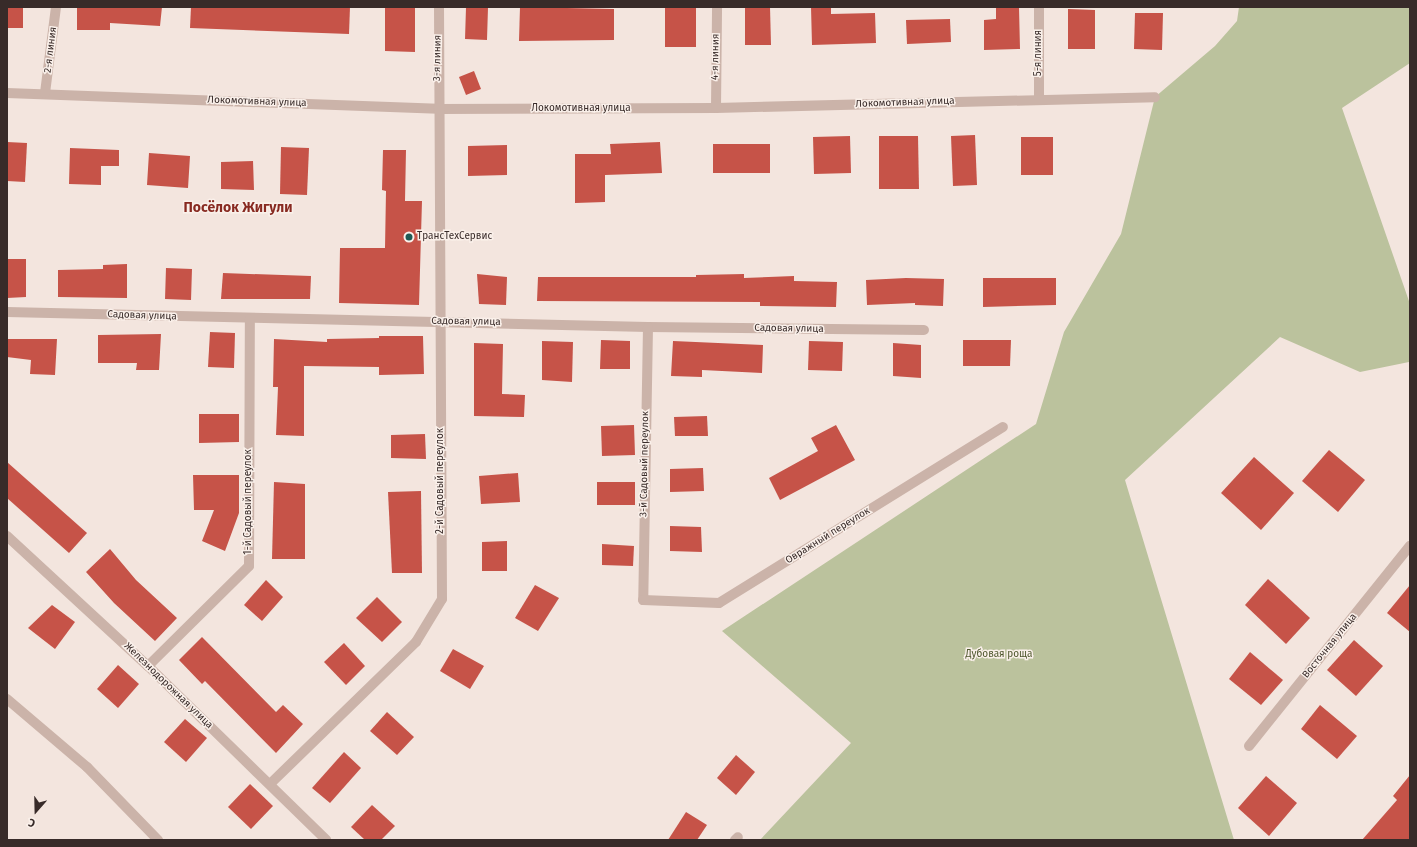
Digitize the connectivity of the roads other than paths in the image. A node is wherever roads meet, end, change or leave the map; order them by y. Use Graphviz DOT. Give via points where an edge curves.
graph roads {
  1 [pos="56,7"];
  2 [pos="439,7"];
  3 [pos="717,7"];
  4 [pos="1039,7"];
  5 [pos="7,93"];
  6 [pos="45,93"];
  7 [pos="1155,97"];
  8 [pos="1039,99"];
  9 [pos="716,108"];
  10 [pos="438,109"];
  11 [pos="7,312"];
  12 [pos="250,319"];
  13 [pos="440,322"];
  14 [pos="648,327"];
  15 [pos="924,330"];
  16 [pos="1003,427"];
  17 [pos="7,536"];
  18 [pos="1410,546"];
  19 [pos="642,600"];
  20 [pos="148,666"];
  21 [pos="7,699"];
  22 [pos="1250,746"];
  23 [pos="270,784"];
  24 [pos="158,840"];
  25 [pos="326,840"];
  1 -- 6 [label="street, 2-я линия"];
  2 -- 10 [label="street, 3-я линия"];
  3 -- 9 [label="street, 4-я линия"];
  4 -- 8 [label="street, 5-я линия"];
  5 -- 6 [label="street, Локомотивная улица"];
  6 -- 10 [label="street, Локомотивная улица"];
  7 -- 8 [label="street, Локомотивная улица"];
  8 -- 9 [label="street, Локомотивная улица"];
  9 -- 10 [label="street, Локомотивная улица"];
  10 -- 13 [label="street, 2-й Садовый переулок"];
  11 -- 12 [label="street, Садовая улица"];
  12 -- 13 [label="street, Садовая улица"];
  12 -- 20 [label="street, 1-й Садовый переулок" via="249,566"];
  13 -- 14 [label="street, Садовая улица"];
  13 -- 23 [label="street, 2-й Садовый переулок" via="442,598 416,642"];
  14 -- 15 [label="street, Садовая улица"];
  14 -- 19 [label="street, 3-й Садовый переулок"];
  16 -- 19 [label="street, Овражный переулок" via="719,604"];
  17 -- 20 [label="street, Железнодорожная улица"];
  18 -- 22 [label="street, Восточная улица"];
  20 -- 23 [label="street, Железнодорожная улица"];
  21 -- 24 [label="street" via="87,767"];
  23 -- 25 [label="street, Железнодорожная улица"];
}
